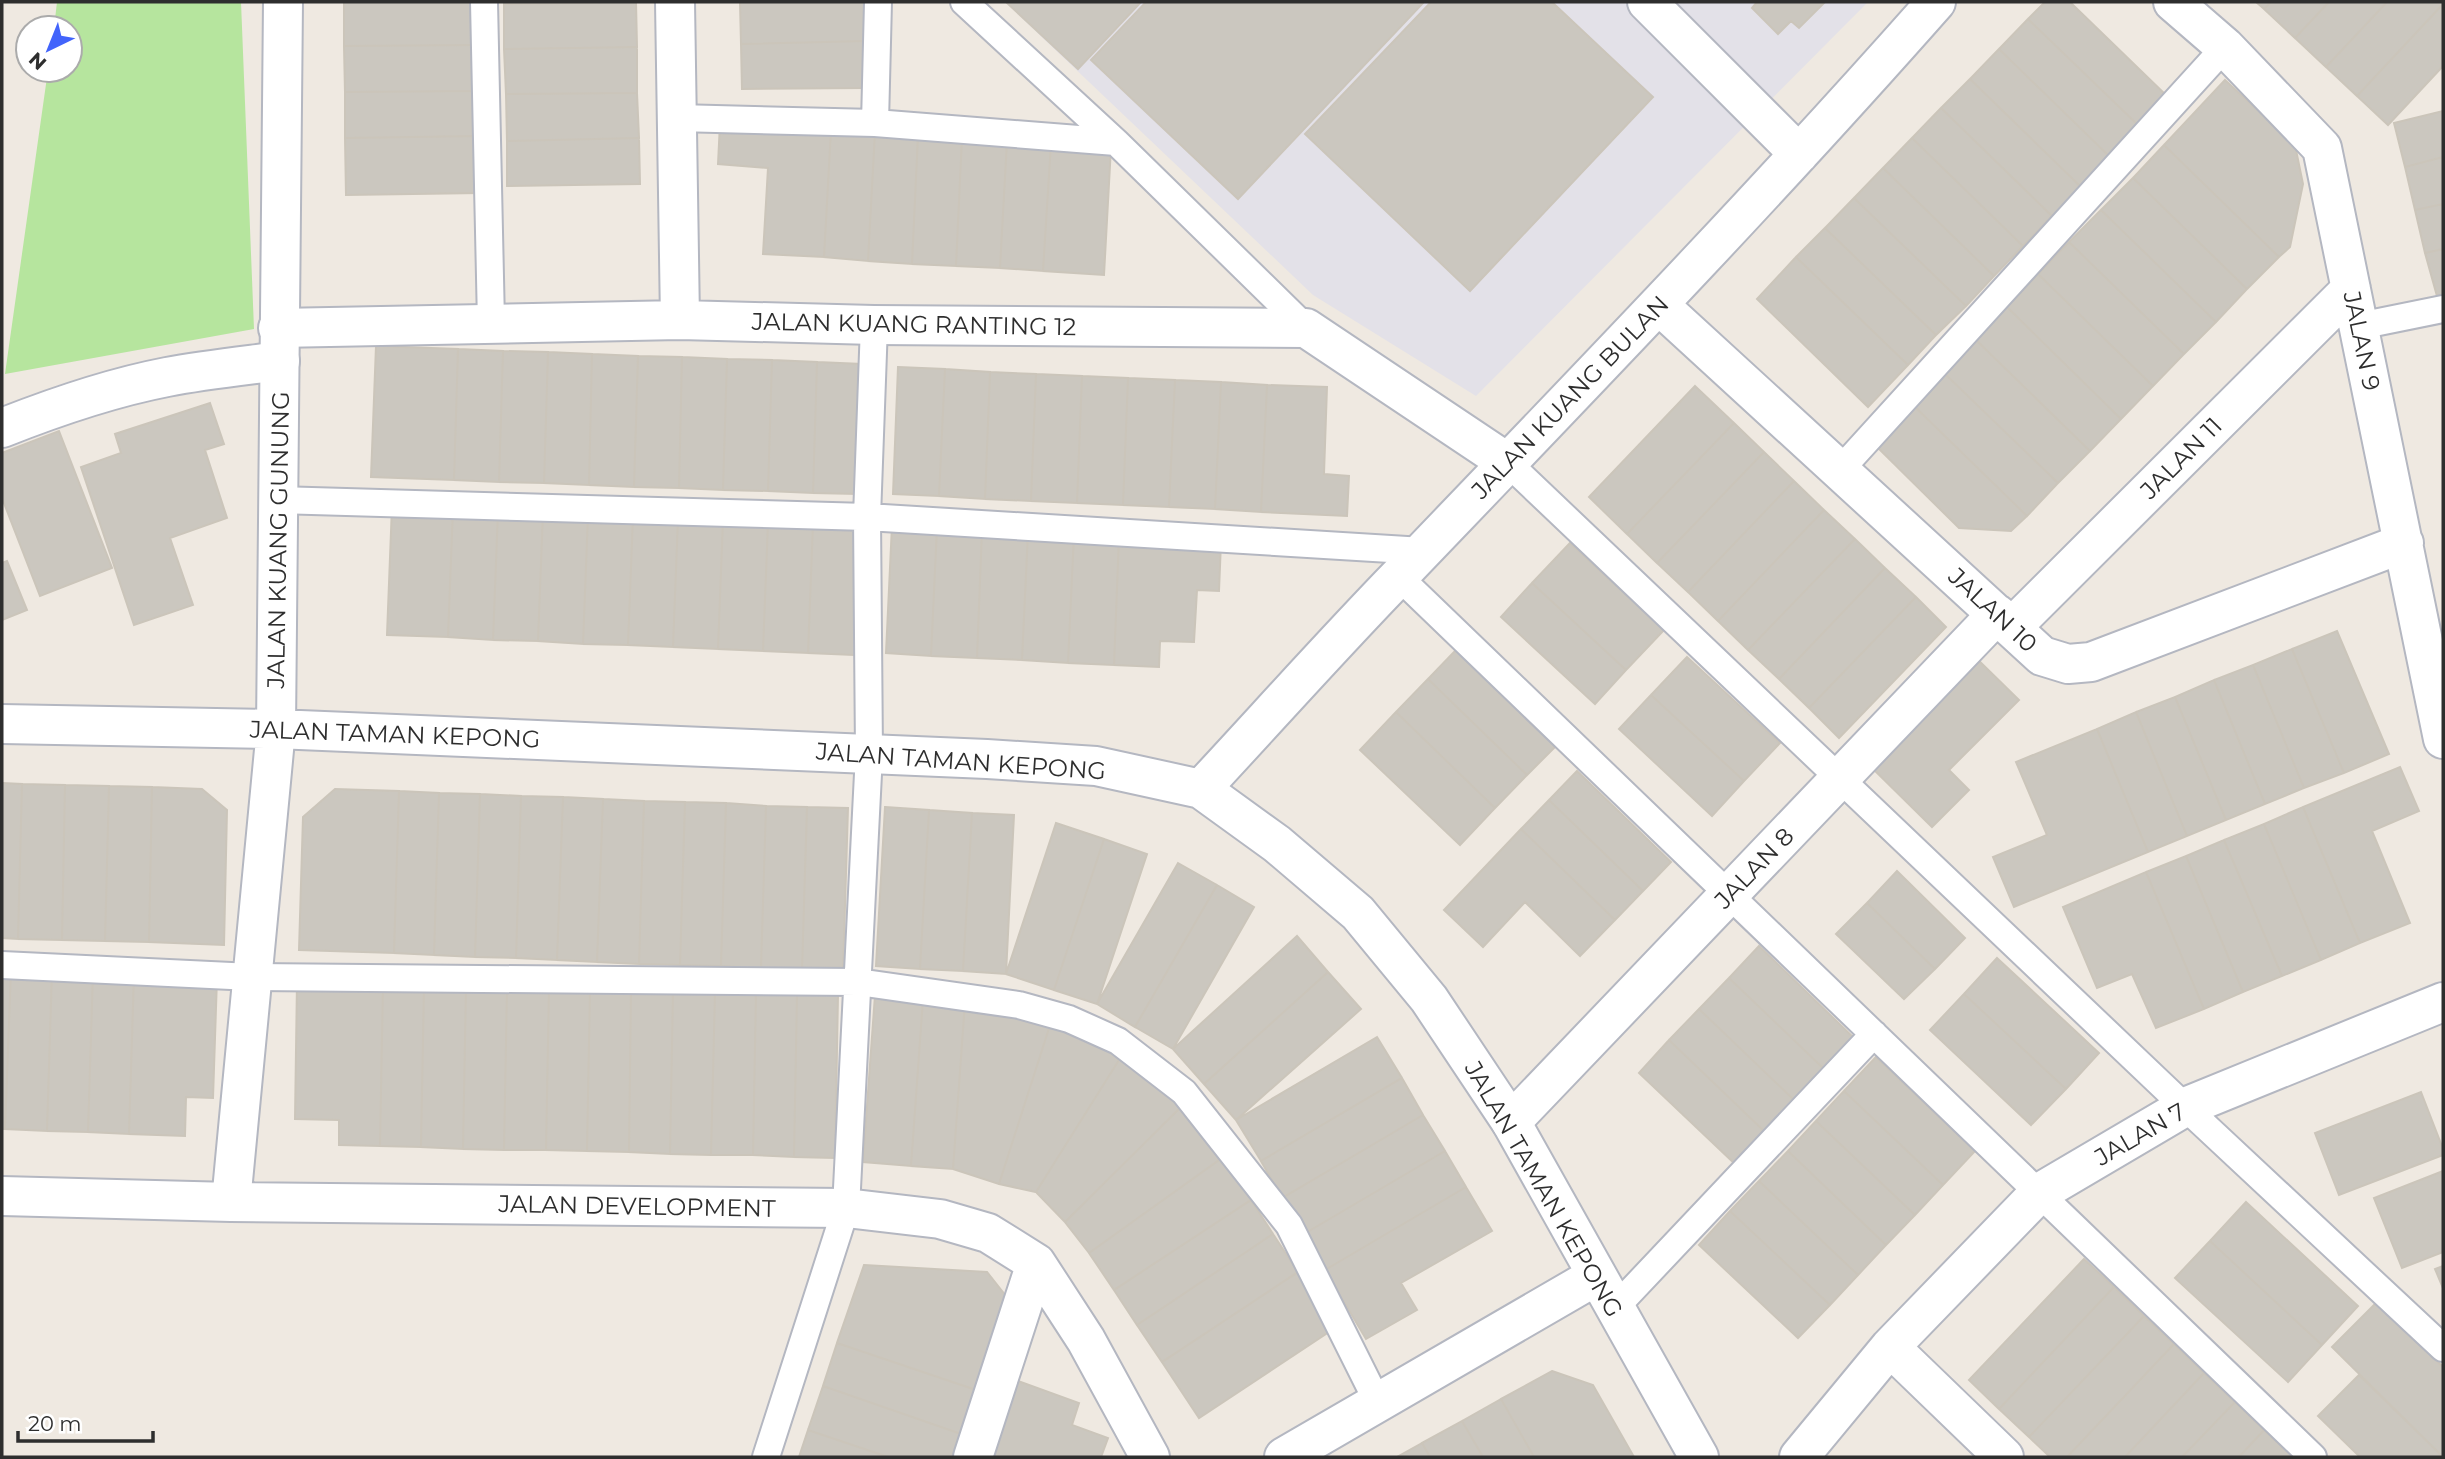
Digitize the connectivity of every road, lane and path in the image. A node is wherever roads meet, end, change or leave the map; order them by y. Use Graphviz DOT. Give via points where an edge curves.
graph roads {
  1 [pos="283,2"];
  2 [pos="484,2"];
  3 [pos="675,2"];
  4 [pos="878,2"];
  5 [pos="964,2"];
  6 [pos="1647,2"];
  7 [pos="1936,2"];
  8 [pos="2173,2"];
  9 [pos="2225,47"];
  10 [pos="677,118"];
  11 [pos="876,123"];
  12 [pos="1116,142"];
  13 [pos="1799,154"];
  14 [pos="2351,289"];
  15 [pos="1659,305"];
  16 [pos="2443,309"];
  17 [pos="680,320"];
  18 [pos="491,323"];
  19 [pos="874,325"];
  20 [pos="2359,326"];
  21 [pos="1306,328"];
  22 [pos="279,345"];
  23 [pos="2,428"];
  24 [pos="1508,463"];
  25 [pos="1841,469"];
  26 [pos="277,500"];
  27 [pos="867,517"];
  28 [pos="2404,543"];
  29 [pos="1410,564"];
  30 [pos="2005,620"];
  31 [pos="2,724"];
  32 [pos="276,729"];
  33 [pos="2443,739"];
  34 [pos="869,754"];
  35 [pos="1840,778"];
  36 [pos="1201,789"];
  37 [pos="1729,895"];
  38 [pos="2,965"];
  39 [pos="252,976"];
  40 [pos="858,982"];
  41 [pos="2443,1002"];
  42 [pos="1874,1034"];
  43 [pos="2185,1107"];
  44 [pos="1511,1122"];
  45 [pos="2039,1193"];
  46 [pos="2,1196"];
  47 [pos="231,1202"];
  48 [pos="846,1208"];
  49 [pos="1036,1263"];
  50 [pos="1605,1293"];
  51 [pos="1890,1347"];
  52 [pos="2443,1348"];
  53 [pos="1378,1403"];
  54 [pos="1993,1454"];
  55 [pos="766,1457"];
  56 [pos="973,1457"];
  57 [pos="1150,1457"];
  58 [pos="1284,1457"];
  59 [pos="1699,1457"];
  60 [pos="1799,1457"];
  61 [pos="2313,1457"];
  1 -- 22 [label="street, JALAN KUANG GUNUNG"];
  2 -- 18 [label="lane"];
  3 -- 10 [label="street"];
  4 -- 11 [label="lane"];
  5 -- 12 [label="lane"];
  6 -- 13 [label="street"];
  7 -- 13 [label="street, JALAN KUANG BULAN"];
  8 -- 9 [label="street, JALAN 9"];
  9 -- 14 [label="street, JALAN 9" via="2322,148"];
  9 -- 25 [label="lane"];
  10 -- 11 [label="lane"];
  10 -- 17 [label="street"];
  11 -- 12 [label="lane"];
  12 -- 21 [label="lane"];
  13 -- 15 [label="street, JALAN KUANG BULAN"];
  14 -- 20 [label="street, JALAN 9"];
  14 -- 30 [label="street, JALAN 11"];
  15 -- 24 [label="street, JALAN KUANG BULAN"];
  15 -- 25 [label="street, JALAN 10"];
  16 -- 20 [label="lane"];
  17 -- 18 [label="street, JALAN KUANG RANTING 12"];
  17 -- 19 [label="street, JALAN KUANG RANTING 12"];
  18 -- 22 [label="street, JALAN KUANG RANTING 12"];
  19 -- 21 [label="street, JALAN KUANG RANTING 12"];
  19 -- 27 [label="lane"];
  20 -- 28 [label="street, JALAN 9"];
  21 -- 24 [label="street"];
  22 -- 23 [label="street, JALAN KUANG RANTING 12" via="78,400"];
  22 -- 26 [label="street, JALAN KUANG GUNUNG"];
  24 -- 29 [label="street, JALAN KUANG BULAN"];
  24 -- 35 [label="lane"];
  25 -- 30 [label="street, JALAN 10"];
  26 -- 27 [label="lane"];
  26 -- 32 [label="street, JALAN KUANG GUNUNG"];
  27 -- 29 [label="lane"];
  27 -- 34 [label="lane"];
  28 -- 30 [label="street, JALAN 10" via="2091,662 2068,664 2042,656"];
  28 -- 33 [label="street, JALAN 9"];
  29 -- 36 [label="street, JALAN KUANG BULAN"];
  29 -- 37 [label="lane"];
  30 -- 35 [label="street, JALAN 8"];
  31 -- 32 [label="street, JALAN TAMAN KEPONG"];
  32 -- 34 [label="street, JALAN TAMAN KEPONG"];
  32 -- 39 [label="street, JALAN KUANG GUNUNG"];
  34 -- 36 [label="street, JALAN TAMAN KEPONG" via="1096,766"];
  34 -- 40 [label="lane"];
  35 -- 37 [label="street, JALAN 8"];
  35 -- 43 [label="lane"];
  36 -- 44 [label="street, JALAN TAMAN KEPONG" via="1277,844 1358,913 1429,999"];
  37 -- 42 [label="lane"];
  37 -- 44 [label="street, JALAN 8"];
  38 -- 39 [label="lane"];
  39 -- 40 [label="lane"];
  39 -- 47 [label="street, JALAN KUANG GUNUNG"];
  40 -- 48 [label="lane"];
  40 -- 53 [label="lane" via="1019,1005 1069,1019 1118,1041 1184,1092 1289,1226"];
  41 -- 43 [label="street, JALAN 7"];
  42 -- 45 [label="lane"];
  42 -- 50 [label="lane"];
  43 -- 45 [label="street, JALAN 7"];
  43 -- 52 [label="lane"];
  44 -- 50 [label="street, JALAN TAMAN KEPONG"];
  45 -- 51 [label="street, JALAN 7"];
  45 -- 61 [label="lane"];
  46 -- 47 [label="street, JALAN DEVELOPMENT"];
  47 -- 48 [label="street, JALAN DEVELOPMENT"];
  48 -- 49 [label="street, JALAN DEVELOPMENT" via="940,1219 988,1233"];
  48 -- 55 [label="lane"];
  49 -- 56 [label="street"];
  49 -- 57 [label="street, JALAN DEVELOPMENT" via="1087,1340"];
  50 -- 53 [label="street"];
  50 -- 59 [label="street, JALAN TAMAN KEPONG"];
  51 -- 54 [label="street"];
  51 -- 60 [label="street, JALAN 7"];
  53 -- 58 [label="street"];
}
